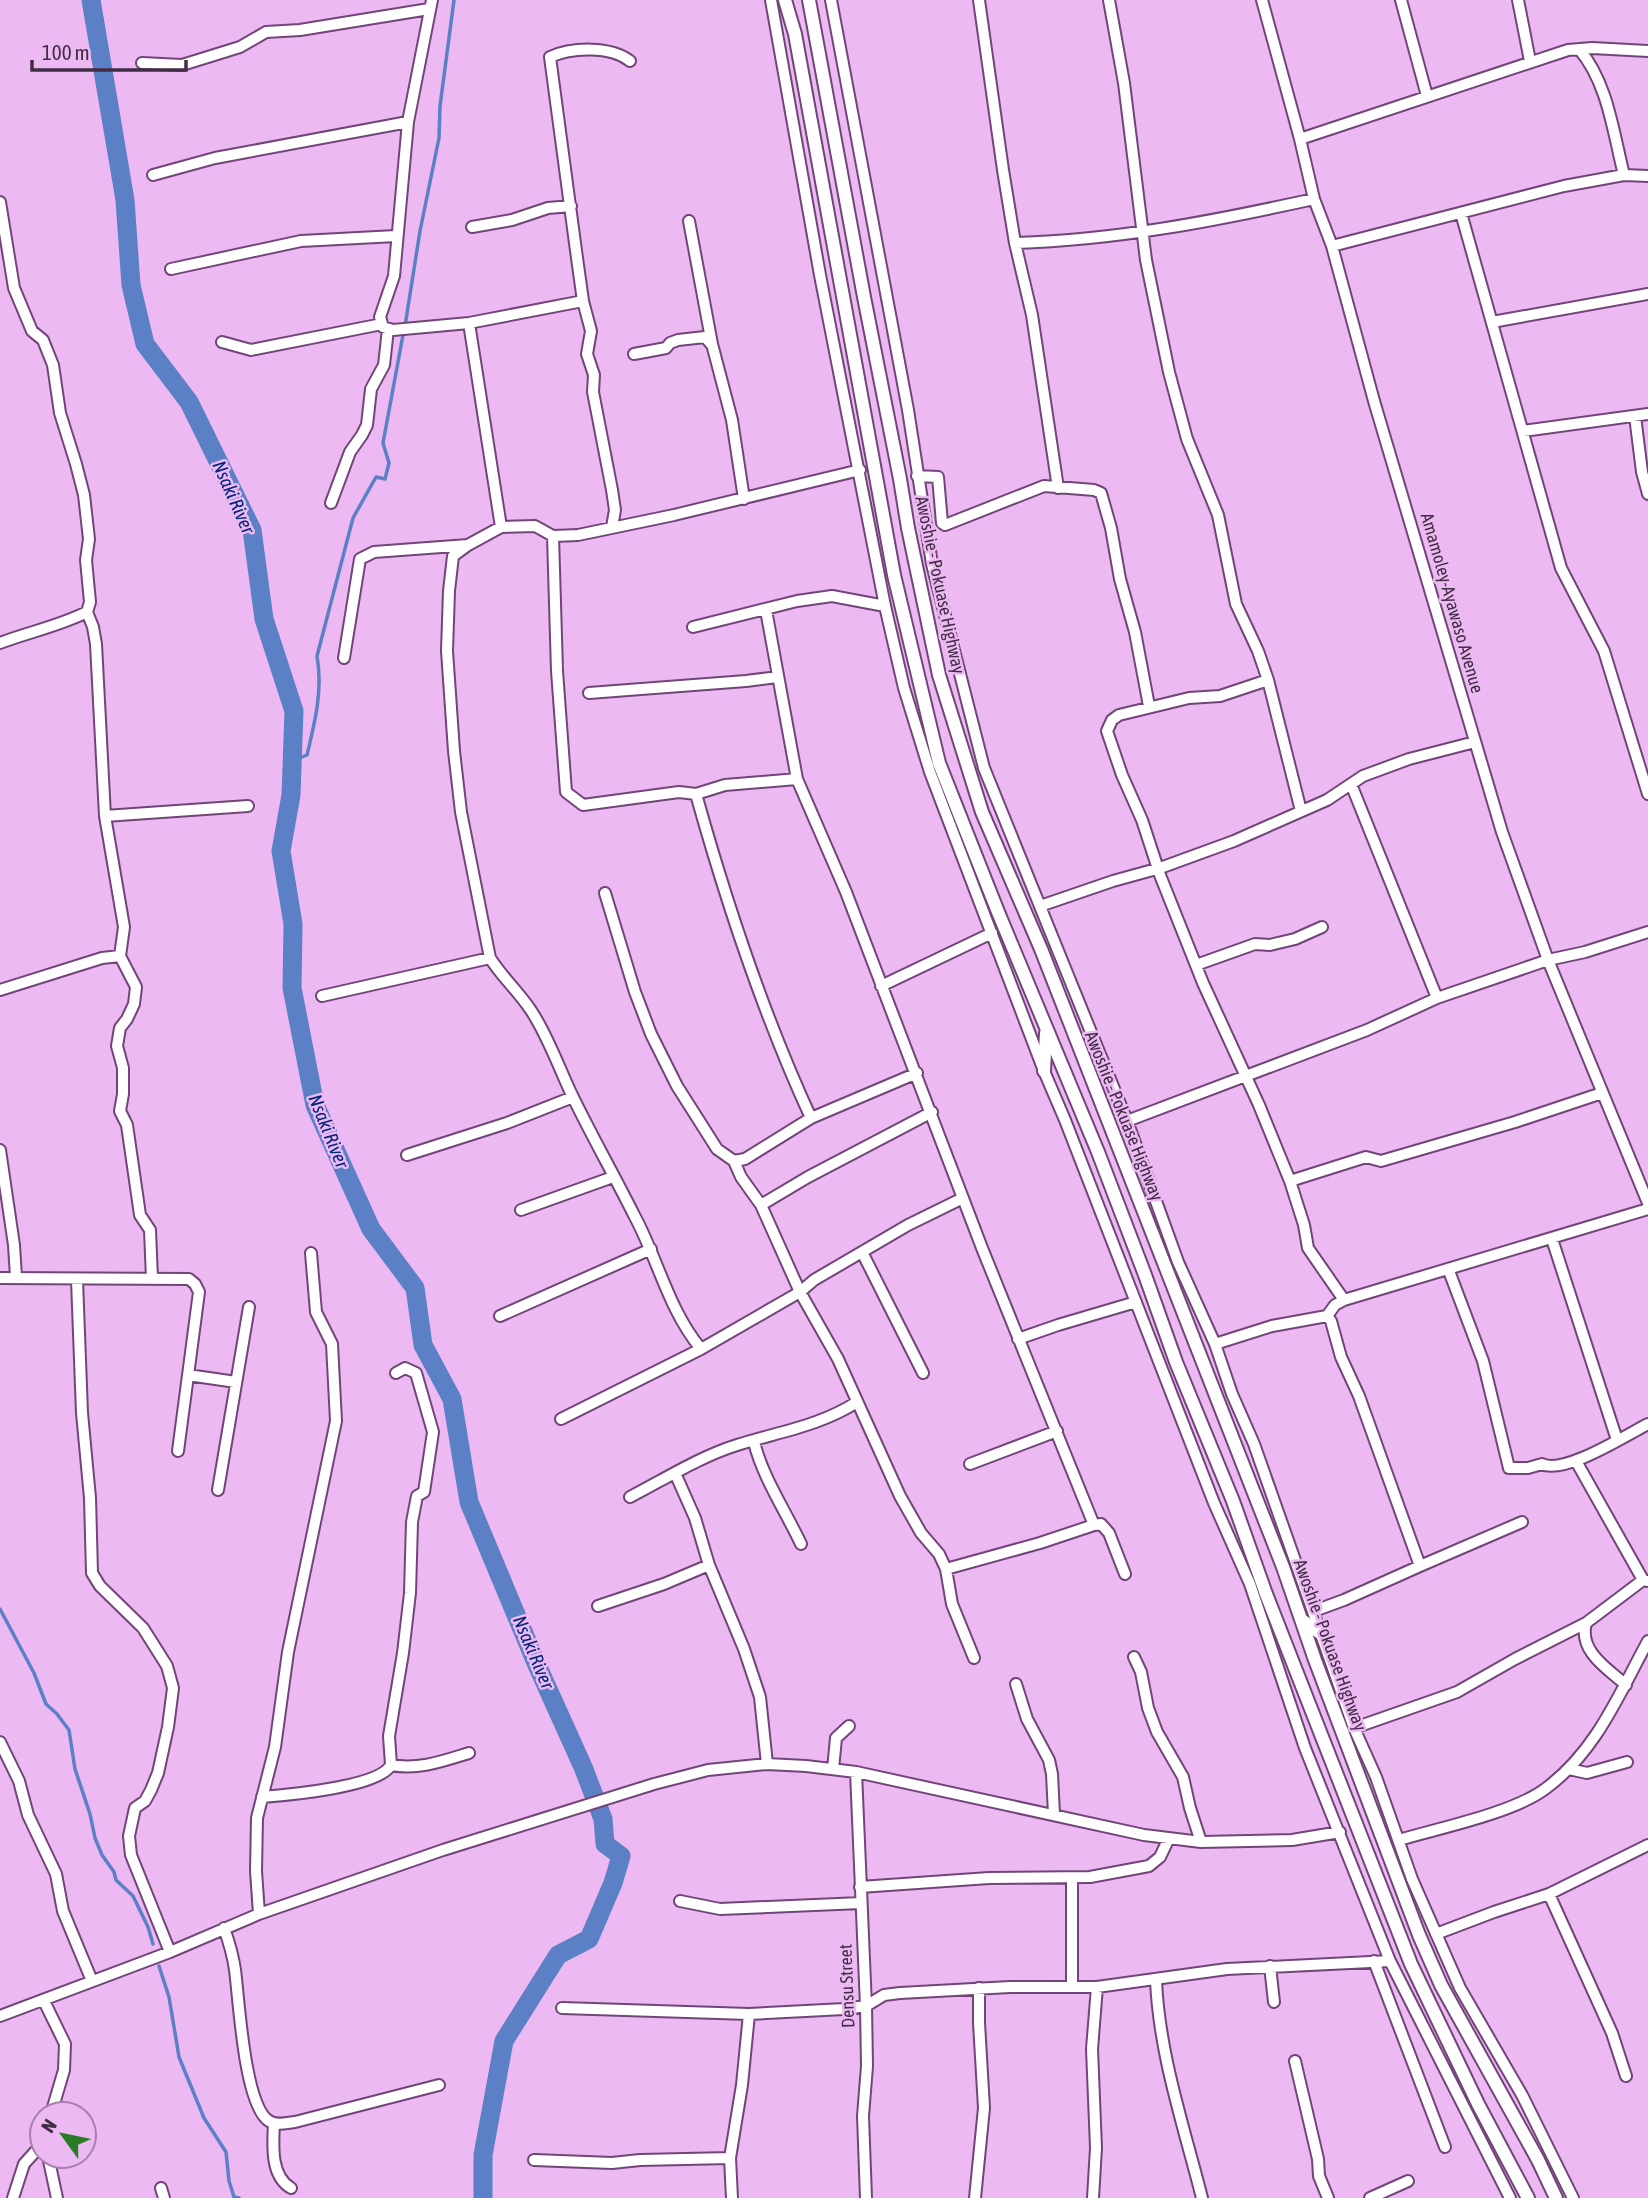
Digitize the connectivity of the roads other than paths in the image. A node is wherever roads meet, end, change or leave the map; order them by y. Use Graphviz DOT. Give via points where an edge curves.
graph roads {
  1 [pos="771,0"];
  2 [pos="785,0"];
  3 [pos="809,0"];
  4 [pos="831,0"];
  5 [pos="979,0"];
  6 [pos="1109,0"];
  7 [pos="1262,0"];
  8 [pos="1401,0"];
  9 [pos="1518,0"];
  10 [pos="431,4"];
  11 [pos="1579,49"];
  12 [pos="1648,51"];
  13 [pos="630,61"];
  14 [pos="1531,61"];
  15 [pos="142,63"];
  16 [pos="1427,96"];
  17 [pos="408,122"];
  18 [pos="1300,139"];
  19 [pos="153,175"];
  20 [pos="1623,175"];
  21 [pos="1648,176"];
  22 [pos="1314,199"];
  23 [pos="0,202"];
  24 [pos="571,206"];
  25 [pos="1461,214"];
  26 [pos="689,220"];
  27 [pos="472,228"];
  28 [pos="1143,232"];
  29 [pos="396,236"];
  30 [pos="1015,243"];
  31 [pos="1332,246"];
  32 [pos="4,252"];
  33 [pos="171,269"];
  34 [pos="1648,294"];
  35 [pos="583,300"];
  36 [pos="1492,322"];
  37 [pos="469,323"];
  38 [pos="385,326"];
  39 [pos="222,342"];
  40 [pos="712,344"];
  41 [pos="634,354"];
  42 [pos="1648,414"];
  43 [pos="1635,416"];
  44 [pos="1523,431"];
  45 [pos="859,470"];
  46 [pos="917,476"];
  47 [pos="1058,488"];
  48 [pos="1648,494"];
  49 [pos="744,499"];
  50 [pos="331,503"];
  51 [pos="885,524"];
  52 [pos="501,527"];
  53 [pos="612,527"];
  54 [pos="908,527"];
  55 [pos="553,536"];
  56 [pos="468,545"];
  57 [pos="885,606"];
  58 [pos="766,610"];
  59 [pos="87,612"];
  60 [pos="693,627"];
  61 [pos="0,643"];
  62 [pos="344,658"];
  63 [pos="777,677"];
  64 [pos="1268,680"];
  65 [pos="589,693"];
  66 [pos="1149,706"];
  67 [pos="1475,742"];
  68 [pos="797,779"];
  69 [pos="1351,784"];
  70 [pos="696,794"];
  71 [pos="1648,794"];
  72 [pos="248,806"];
  73 [pos="1301,811"];
  74 [pos="105,816"];
  75 [pos="1160,868"];
  76 [pos="605,893"];
  77 [pos="1040,906"];
  78 [pos="1322,927"];
  79 [pos="1648,932"];
  80 [pos="992,933"];
  81 [pos="120,956"];
  82 [pos="490,958"];
  83 [pos="1548,960"];
  84 [pos="1196,965"];
  85 [pos="881,986"];
  86 [pos="0,990"];
  87 [pos="322,996"];
  88 [pos="1437,998"];
  89 [pos="1046,1029"];
  90 [pos="1044,1071"];
  91 [pos="917,1073"];
  92 [pos="1245,1075"];
  93 [pos="1602,1093"];
  94 [pos="573,1097"];
  95 [pos="932,1112"];
  96 [pos="811,1118"];
  97 [pos="1127,1121"];
  98 [pos="0,1150"];
  99 [pos="407,1154"];
  100 [pos="734,1161"];
  101 [pos="612,1177"];
  102 [pos="1290,1181"];
  103 [pos="1647,1196"];
  104 [pos="963,1198"];
  105 [pos="761,1205"];
  106 [pos="1648,1209"];
  107 [pos="521,1210"];
  108 [pos="1552,1239"];
  109 [pos="651,1250"];
  110 [pos="862,1252"];
  111 [pos="311,1253"];
  112 [pos="1449,1270"];
  113 [pos="16,1277"];
  114 [pos="0,1278"];
  115 [pos="152,1279"];
  116 [pos="77,1280"];
  117 [pos="800,1292"];
  118 [pos="1344,1300"];
  119 [pos="1136,1302"];
  120 [pos="249,1307"];
  121 [pos="499,1316"];
  122 [pos="1327,1316"];
  123 [pos="1018,1339"];
  124 [pos="1215,1344"];
  125 [pos="701,1349"];
  126 [pos="396,1373"];
  127 [pos="923,1373"];
  128 [pos="188,1375"];
  129 [pos="236,1382"];
  130 [pos="857,1402"];
  131 [pos="561,1419"];
  132 [pos="1648,1424"];
  133 [pos="1057,1431"];
  134 [pos="1617,1440"];
  135 [pos="754,1442"];
  136 [pos="178,1451"];
  137 [pos="1576,1461"];
  138 [pos="970,1464"];
  139 [pos="675,1473"];
  140 [pos="218,1490"];
  141 [pos="630,1497"];
  142 [pos="1522,1522"];
  143 [pos="1094,1525"];
  144 [pos="801,1544"];
  145 [pos="709,1564"];
  146 [pos="1420,1566"];
  147 [pos="946,1569"];
  148 [pos="1125,1574"];
  149 [pos="1645,1580"];
  150 [pos="598,1606"];
  151 [pos="1314,1611"];
  152 [pos="1301,1619"];
  153 [pos="1586,1623"];
  154 [pos="1324,1636"];
  155 [pos="1648,1641"];
  156 [pos="1133,1657"];
  157 [pos="974,1658"];
  158 [pos="1016,1684"];
  159 [pos="1626,1685"];
  160 [pos="849,1726"];
  161 [pos="1354,1728"];
  162 [pos="0,1742"];
  163 [pos="469,1753"];
  164 [pos="1628,1762"];
  165 [pos="767,1764"];
  166 [pos="391,1765"];
  167 [pos="833,1769"];
  168 [pos="1569,1769"];
  169 [pos="856,1772"];
  170 [pos="262,1797"];
  171 [pos="1054,1814"];
  172 [pos="1340,1832"];
  173 [pos="1169,1839"];
  174 [pos="1399,1840"];
  175 [pos="1201,1842"];
  176 [pos="1648,1845"];
  177 [pos="1072,1878"];
  178 [pos="860,1887"];
  179 [pos="1549,1894"];
  180 [pos="680,1900"];
  181 [pos="861,1903"];
  182 [pos="258,1914"];
  183 [pos="224,1928"];
  184 [pos="1436,1934"];
  185 [pos="170,1951"];
  186 [pos="1374,1961"];
  187 [pos="1390,1961"];
  188 [pos="1270,1966"];
  189 [pos="1156,1980"];
  190 [pos="92,1981"];
  191 [pos="1072,1986"];
  192 [pos="1097,1987"];
  193 [pos="979,1988"];
  194 [pos="44,2000"];
  195 [pos="1275,2002"];
  196 [pos="866,2006"];
  197 [pos="562,2008"];
  198 [pos="749,2014"];
  199 [pos="0,2016"];
  200 [pos="1295,2061"];
  201 [pos="1626,2076"];
  202 [pos="439,2085"];
  203 [pos="55,2100"];
  204 [pos="274,2123"];
  205 [pos="1445,2147"];
  206 [pos="730,2158"];
  207 [pos="28,2160"];
  208 [pos="534,2160"];
  209 [pos="51,2170"];
  210 [pos="1408,2180"];
  211 [pos="291,2188"];
  212 [pos="13,2198"];
  213 [pos="57,2198"];
  214 [pos="732,2198"];
  215 [pos="866,2198"];
  216 [pos="975,2198"];
  217 [pos="1093,2198"];
  218 [pos="1202,2198"];
  219 [pos="1328,2198"];
  220 [pos="1370,2198"];
  221 [pos="1510,2198"];
  222 [pos="1528,2198"];
  223 [pos="1556,2198"];
  224 [pos="1573,2198"];
  1 -- 45 [label="street"];
  2 -- 51 [label="main road"];
  3 -- 54 [label="main road, Awoshie - Pokuase Highway"];
  4 -- 46 [label="street"];
  5 -- 30 [label="street"];
  6 -- 28 [label="street"];
  7 -- 18 [label="street, Amamoley-Ayawaso Avenue"];
  8 -- 16 [label="street"];
  9 -- 14 [label="street"];
  10 -- 15 [label="street" via="300,30 266,32 240,47 182,65"];
  10 -- 17 [label="street"];
  11 -- 12 [label="street"];
  11 -- 14 [label="street"];
  11 -- 20 [label="street" via="1595,71 1605,98"];
  13 -- 24 [label="street" via="622,54 579,48 550,57"];
  14 -- 16 [label="street"];
  16 -- 18 [label="street"];
  17 -- 19 [label="street" via="215,158"];
  17 -- 29 [label="street"];
  18 -- 22 [label="street, Amamoley-Ayawaso Avenue"];
  20 -- 21 [label="street"];
  20 -- 25 [label="street"];
  22 -- 28 [label="street"];
  22 -- 31 [label="street, Amamoley-Ayawaso Avenue"];
  23 -- 32 [label="street"];
  24 -- 27 [label="street"];
  24 -- 35 [label="street"];
  25 -- 31 [label="street"];
  25 -- 36 [label="street"];
  26 -- 40 [label="street"];
  28 -- 30 [label="street"];
  28 -- 64 [label="street" via="1187,439 1218,515 1236,604"];
  29 -- 33 [label="street" via="301,241"];
  29 -- 38 [label="street" via="394,276 380,317"];
  30 -- 47 [label="street" via="1032,315"];
  31 -- 67 [label="street, Amamoley-Ayawaso Avenue"];
  32 -- 59 [label="street" via="32,331 43,340 53,365 60,413 84,495 89,539"];
  34 -- 36 [label="street"];
  35 -- 37 [label="street"];
  35 -- 53 [label="street" via="591,331 587,354 594,375 593,393 614,500"];
  36 -- 44 [label="street"];
  37 -- 38 [label="street"];
  37 -- 52 [label="street"];
  38 -- 39 [label="street" via="251,350"];
  38 -- 50 [label="street" via="384,365 371,389 367,425 349,452"];
  40 -- 41 [label="street" via="698,336"];
  40 -- 49 [label="street" via="732,420"];
  42 -- 43 [label="street"];
  43 -- 44 [label="street"];
  43 -- 48 [label="street"];
  44 -- 71 [label="street" via="1561,568 1604,651"];
  45 -- 49 [label="street"];
  45 -- 57 [label="street"];
  46 -- 47 [label="street" via="938,477 945,525 1044,486"];
  46 -- 77 [label="street" via="932,564 984,768"];
  47 -- 66 [label="street" via="1101,493"];
  49 -- 53 [label="street"];
  51 -- 54 [label="main road"];
  51 -- 89 [label="main road" via="939,763"];
  52 -- 55 [label="street" via="535,526"];
  52 -- 56 [label="street"];
  53 -- 55 [label="street"];
  54 -- 152 [label="main road, Awoshie - Pokuase Highway" via="939,675 982,812 1041,949"];
  55 -- 70 [label="street" via="566,792 583,805 679,792"];
  56 -- 62 [label="street" via="374,552 360,559"];
  56 -- 82 [label="street" via="453,556 447,651 461,812"];
  57 -- 58 [label="street" via="832,596"];
  57 -- 80 [label="street" via="930,772"];
  58 -- 60 [label="street"];
  58 -- 63 [label="street"];
  59 -- 61 [label="street"];
  59 -- 74 [label="street" via="96,644"];
  63 -- 65 [label="street"];
  63 -- 68 [label="street"];
  64 -- 66 [label="street" via="1220,696"];
  64 -- 73 [label="street"];
  66 -- 75 [label="street" via="1119,715 1107,731"];
  67 -- 69 [label="street" via="1409,759"];
  67 -- 83 [label="street, Amamoley-Ayawaso Avenue"];
  68 -- 70 [label="street" via="725,785"];
  68 -- 85 [label="street"];
  69 -- 73 [label="street"];
  69 -- 88 [label="street"];
  70 -- 96 [label="street" via="772,1030"];
  72 -- 74 [label="street"];
  73 -- 75 [label="street"];
  74 -- 81 [label="street" via="124,928"];
  75 -- 77 [label="street"];
  75 -- 84 [label="street"];
  76 -- 100 [label="street" via="651,1034 684,1097 718,1149"];
  77 -- 97 [label="street"];
  78 -- 84 [label="street" via="1295,939 1255,944"];
  79 -- 83 [label="street"];
  80 -- 85 [label="street"];
  80 -- 90 [label="street"];
  81 -- 86 [label="street" via="102,957"];
  81 -- 115 [label="street" via="136,987 117,1046 123,1068 120,1111 127,1125 140,1215 150,1230"];
  82 -- 87 [label="street"];
  82 -- 94 [label="street" via="531,1009"];
  83 -- 88 [label="street"];
  83 -- 93 [label="street, Amamoley-Ayawaso Avenue"];
  84 -- 92 [label="street"];
  85 -- 91 [label="street"];
  88 -- 92 [label="street" via="1367,1030"];
  89 -- 90 [label="main road"];
  89 -- 222 [label="main road" via="1098,1152 1411,1964"];
  90 -- 119 [label="street"];
  91 -- 95 [label="street"];
  91 -- 96 [label="street"];
  92 -- 97 [label="street"];
  92 -- 102 [label="street"];
  93 -- 102 [label="street" via="1381,1161 1366,1157"];
  93 -- 103 [label="street, Amamoley-Ayawaso Avenue"];
  94 -- 99 [label="street"];
  94 -- 101 [label="street"];
  95 -- 104 [label="street"];
  95 -- 105 [label="street"];
  96 -- 100 [label="street" via="745,1159"];
  97 -- 124 [label="street" via="1178,1262"];
  98 -- 113 [label="street"];
  100 -- 105 [label="street"];
  101 -- 107 [label="street"];
  101 -- 109 [label="street"];
  102 -- 118 [label="street" via="1308,1248"];
  104 -- 110 [label="street"];
  104 -- 123 [label="street"];
  105 -- 117 [label="street"];
  106 -- 108 [label="street"];
  108 -- 112 [label="street"];
  108 -- 134 [label="street"];
  109 -- 121 [label="street"];
  109 -- 125 [label="street" via="665,1289"];
  110 -- 117 [label="street"];
  110 -- 127 [label="street"];
  111 -- 170 [label="street" via="316,1312 332,1344 336,1421"];
  112 -- 118 [label="street"];
  112 -- 137 [label="street" via="1483,1361 1506,1465 1512,1469 1548,1467"];
  113 -- 114 [label="street"];
  113 -- 116 [label="street"];
  115 -- 116 [label="street"];
  115 -- 128 [label="street" via="188,1279 199,1292"];
  116 -- 185 [label="street" via="92,1573 143,1628 167,1665 173,1688 158,1773 145,1801 135,1808 129,1836 131,1855"];
  117 -- 125 [label="street"];
  117 -- 130 [label="street"];
  118 -- 122 [label="street"];
  119 -- 123 [label="street"];
  119 -- 172 [label="street" via="1250,1584 1305,1748"];
  120 -- 129 [label="street"];
  122 -- 124 [label="street" via="1272,1326"];
  122 -- 146 [label="street"];
  123 -- 133 [label="street"];
  124 -- 151 [label="street"];
  125 -- 131 [label="street"];
  126 -- 166 [label="street" via="405,1368 416,1373 433,1432 424,1492 417,1496 412,1522 410,1593 388,1736"];
  128 -- 129 [label="street"];
  128 -- 136 [label="street"];
  129 -- 140 [label="street"];
  130 -- 135 [label="street" via="818,1422"];
  130 -- 147 [label="street" via="900,1496"];
  132 -- 134 [label="street"];
  133 -- 138 [label="street"];
  133 -- 143 [label="street"];
  134 -- 137 [label="street"];
  135 -- 139 [label="street"];
  135 -- 144 [label="street" via="760,1467"];
  137 -- 149 [label="street"];
  139 -- 141 [label="street"];
  139 -- 145 [label="street"];
  142 -- 146 [label="street"];
  143 -- 147 [label="street"];
  143 -- 148 [label="street" via="1101,1524 1109,1533"];
  145 -- 150 [label="street"];
  145 -- 165 [label="street" via="760,1697"];
  146 -- 151 [label="street"];
  147 -- 157 [label="street" via="952,1604"];
  149 -- 153 [label="street"];
  151 -- 154 [label="street"];
  152 -- 154 [label="main road"];
  152 -- 223 [label="main road, Awoshie - Pokuase Highway" via="1441,1985"];
  153 -- 159 [label="street" via="1583,1634 1591,1654"];
  153 -- 161 [label="street" via="1458,1692"];
  154 -- 161 [label="street"];
  155 -- 159 [label="street"];
  156 -- 175 [label="street" via="1157,1731 1183,1777"];
  158 -- 171 [label="street" via="1027,1719 1049,1760"];
  159 -- 168 [label="street" via="1597,1735"];
  160 -- 167 [label="street" via="836,1738"];
  161 -- 174 [label="street"];
  162 -- 190 [label="street" via="56,1874 63,1911"];
  163 -- 166 [label="street" via="426,1766"];
  164 -- 168 [label="street" via="1587,1773"];
  165 -- 167 [label="street"];
  165 -- 182 [label="street" via="708,1770 614,1796"];
  166 -- 170 [label="street" via="382,1776 304,1794"];
  167 -- 169 [label="street"];
  168 -- 174 [label="street" via="1522,1802"];
  169 -- 171 [label="street"];
  169 -- 178 [label="street, Densu Street"];
  170 -- 182 [label="street" via="256,1842"];
  171 -- 173 [label="street"];
  172 -- 175 [label="street" via="1292,1840"];
  172 -- 187 [label="street"];
  173 -- 175 [label="street"];
  173 -- 177 [label="street" via="1149,1866"];
  174 -- 184 [label="street"];
  176 -- 179 [label="street"];
  177 -- 178 [label="street" via="989,1878"];
  177 -- 191 [label="street"];
  178 -- 181 [label="street, Densu Street"];
  179 -- 184 [label="street"];
  179 -- 201 [label="street" via="1612,2033"];
  180 -- 181 [label="street" via="720,1909"];
  181 -- 196 [label="street, Densu Street"];
  182 -- 183 [label="street"];
  183 -- 185 [label="street"];
  183 -- 204 [label="street" via="232,1949 242,2041 255,2097 263,2116"];
  184 -- 224 [label="street" via="1460,1988 1522,2095"];
  185 -- 190 [label="street"];
  186 -- 187 [label="street"];
  186 -- 188 [label="street"];
  186 -- 205 [label="street"];
  187 -- 221 [label="street"];
  188 -- 189 [label="street"];
  188 -- 195 [label="street"];
  189 -- 192 [label="street"];
  189 -- 218 [label="street" via="1165,2049"];
  190 -- 194 [label="street"];
  191 -- 192 [label="street"];
  191 -- 193 [label="street"];
  192 -- 217 [label="street" via="1091,2049 1096,2148"];
  193 -- 196 [label="street" via="884,1995"];
  193 -- 216 [label="street" via="984,2108"];
  194 -- 199 [label="street"];
  194 -- 203 [label="street" via="65,2044 64,2070"];
  196 -- 198 [label="street"];
  196 -- 215 [label="street, Densu Street"];
  197 -- 198 [label="street"];
  198 -- 206 [label="street"];
  200 -- 219 [label="street" via="1319,2176"];
  202 -- 204 [label="street" via="295,2122"];
  204 -- 211 [label="street" via="280,2180"];
  206 -- 208 [label="street" via="612,2163"];
  206 -- 214 [label="street"];
  207 -- 212 [label="street"];
  209 -- 213 [label="street"];
  210 -- 220 [label="street"];
}
